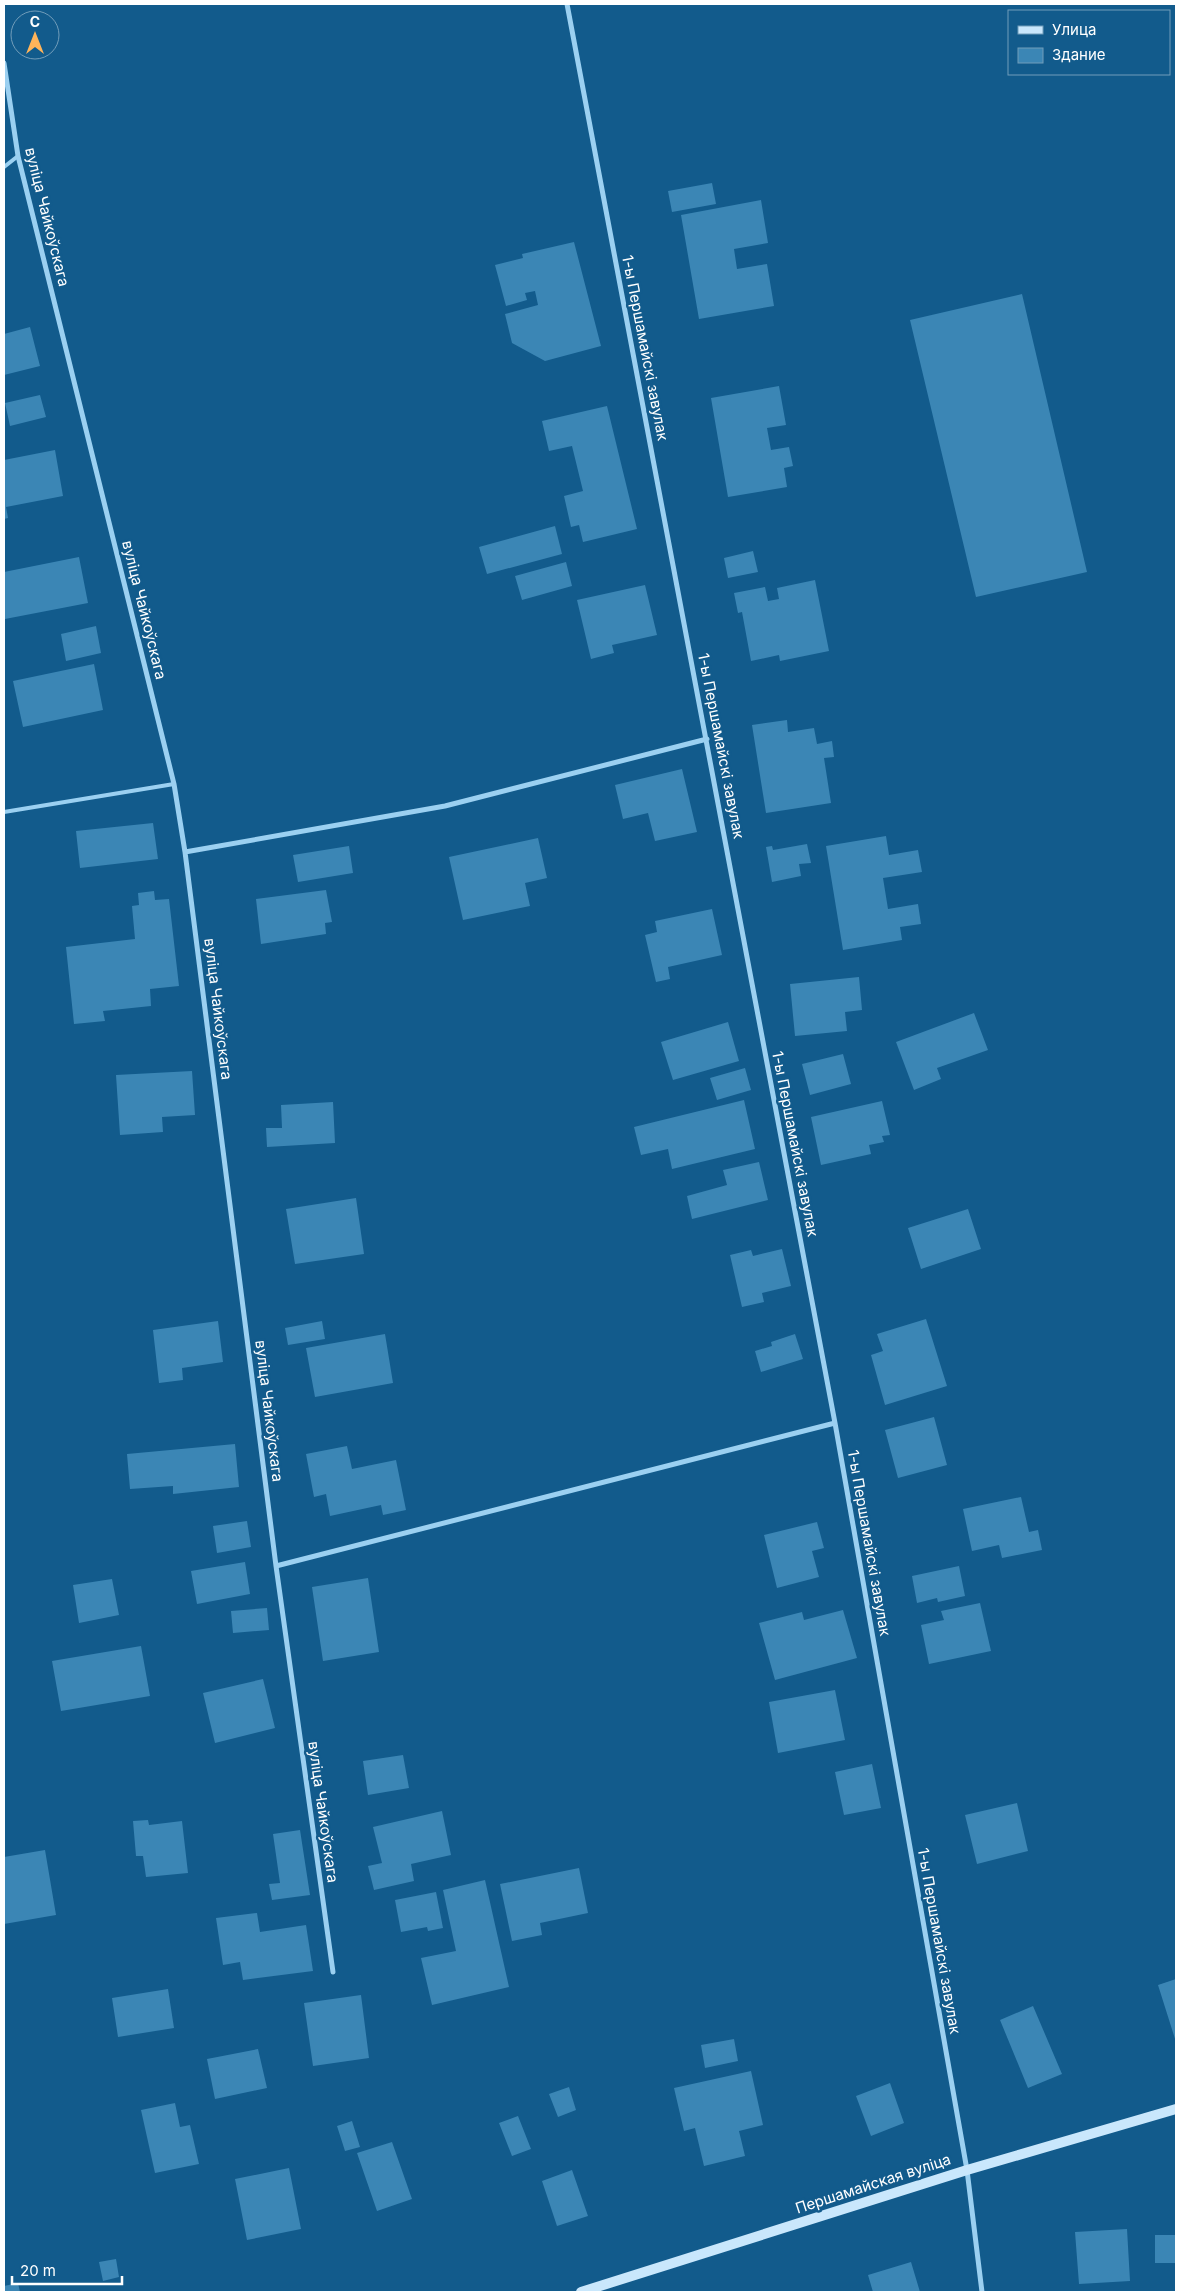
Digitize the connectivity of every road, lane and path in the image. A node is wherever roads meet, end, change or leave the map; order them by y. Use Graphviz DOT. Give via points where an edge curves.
graph roads {
  1 [pos="567,4"];
  2 [pos="4,63"];
  3 [pos="18,156"];
  4 [pos="4,167"];
  5 [pos="707,739"];
  6 [pos="174,784"];
  7 [pos="4,812"];
  8 [pos="185,852"];
  9 [pos="835,1422"];
  10 [pos="276,1566"];
  11 [pos="333,1972"];
  12 [pos="1176,2109"];
  13 [pos="967,2170"];
  14 [pos="581,2292"];
  15 [pos="982,2292"];
  1 -- 5 [label="street, 1-ы Першамайскі завулак"];
  2 -- 3 [label="street, вуліца Чайкоўскага"];
  3 -- 4 [label="lane"];
  3 -- 6 [label="street, вуліца Чайкоўскага"];
  5 -- 8 [label="street" via="445,806"];
  5 -- 9 [label="street, 1-ы Першамайскі завулак"];
  6 -- 7 [label="lane"];
  6 -- 8 [label="street, вуліца Чайкоўскага"];
  8 -- 10 [label="street, вуліца Чайкоўскага"];
  9 -- 10 [label="street"];
  9 -- 13 [label="street, 1-ы Першамайскі завулак"];
  10 -- 11 [label="street, вуліца Чайкоўскага"];
  12 -- 13 [label="street, Першамайская вуліца"];
  13 -- 14 [label="street, Першамайская вуліца"];
  13 -- 15 [label="street, 1-ы Першамайскі завулак"];
}
